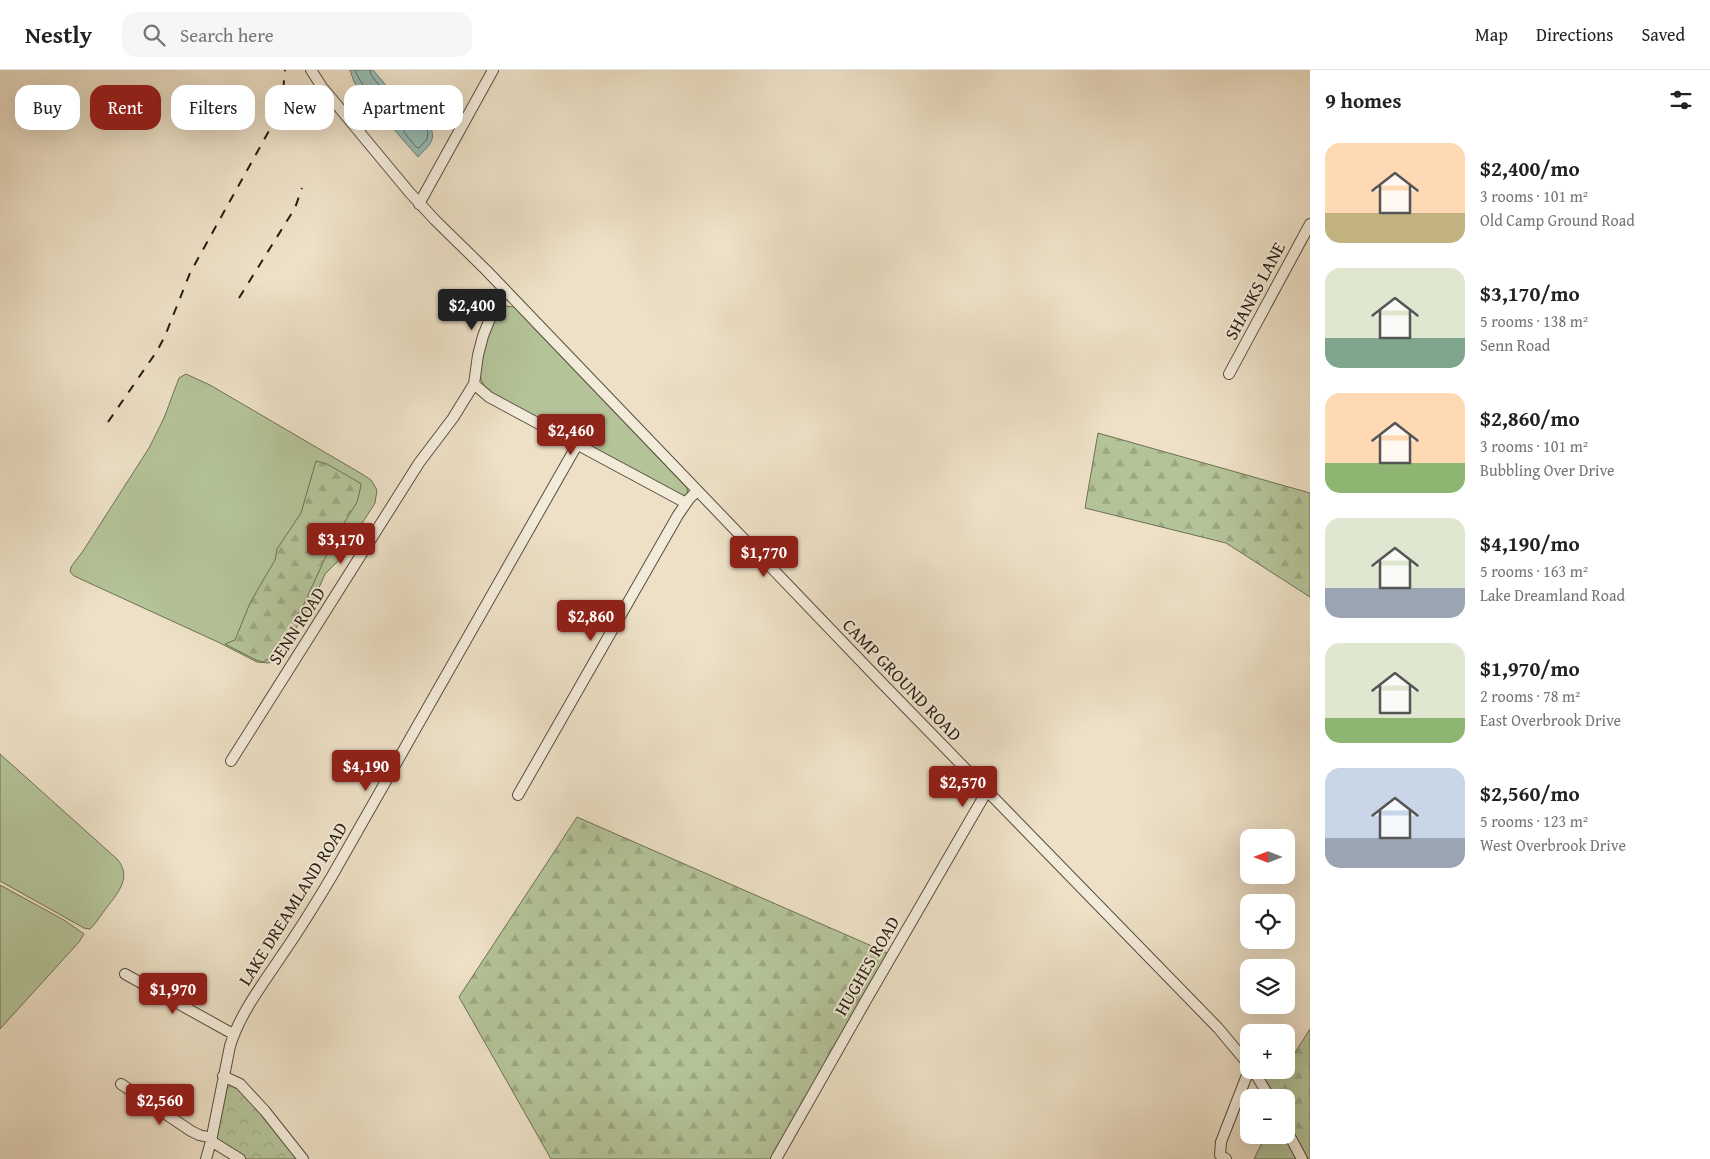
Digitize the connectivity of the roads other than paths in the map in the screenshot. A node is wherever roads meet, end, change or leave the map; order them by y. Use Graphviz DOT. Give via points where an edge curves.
graph roads {
  1 [pos="311,70"];
  2 [pos="492,70"];
  3 [pos="419,204"];
  4 [pos="1310,224"];
  5 [pos="506,291"];
  6 [pos="1229,374"];
  7 [pos="474,384"];
  8 [pos="577,445"];
  9 [pos="698,491"];
  10 [pos="686,503"];
  11 [pos="231,762"];
  12 [pos="987,791"];
  13 [pos="518,795"];
  14 [pos="125,974"];
  15 [pos="233,1034"];
  16 [pos="1240,1054"];
  17 [pos="223,1076"];
  18 [pos="1247,1079"];
  19 [pos="121,1084"];
  20 [pos="211,1139"];
  21 [pos="1294,1144"];
  22 [pos="1219,1158"];
  23 [pos="206,1159"];
  24 [pos="240,1159"];
  25 [pos="303,1159"];
  26 [pos="776,1159"];
  27 [pos="1302,1159"];
  1 -- 3 [label="street, CAMP GROUND ROAD"];
  2 -- 3 [label="street"];
  3 -- 5 [label="street, CAMP GROUND ROAD"];
  4 -- 6 [label="street, SHANKS LANE"];
  5 -- 7 [label="street" via="483,336"];
  5 -- 9 [label="street, CAMP GROUND ROAD"];
  7 -- 8 [label="street" via="489,398"];
  7 -- 11 [label="street, SENN ROAD" via="419,463"];
  8 -- 10 [label="street"];
  8 -- 15 [label="street, LAKE DREAMLAND ROAD" via="332,876"];
  9 -- 10 [label="street"];
  9 -- 12 [label="street, CAMP GROUND ROAD"];
  10 -- 13 [label="street"];
  12 -- 16 [label="street, CAMP GROUND ROAD"];
  12 -- 26 [label="street, HUGHES ROAD"];
  14 -- 15 [label="street"];
  15 -- 17 [label="street, LAKE DREAMLAND ROAD"];
  17 -- 20 [label="street, LAKE DREAMLAND ROAD"];
  17 -- 25 [label="street" via="240,1084"];
  18 -- 22 [label="street" via="1221,1142"];
  19 -- 20 [label="street" via="191,1131"];
  20 -- 23 [label="street, LAKE DREAMLAND ROAD"];
  20 -- 24 [label="street"];
  21 -- 27 [label="street"];
}
